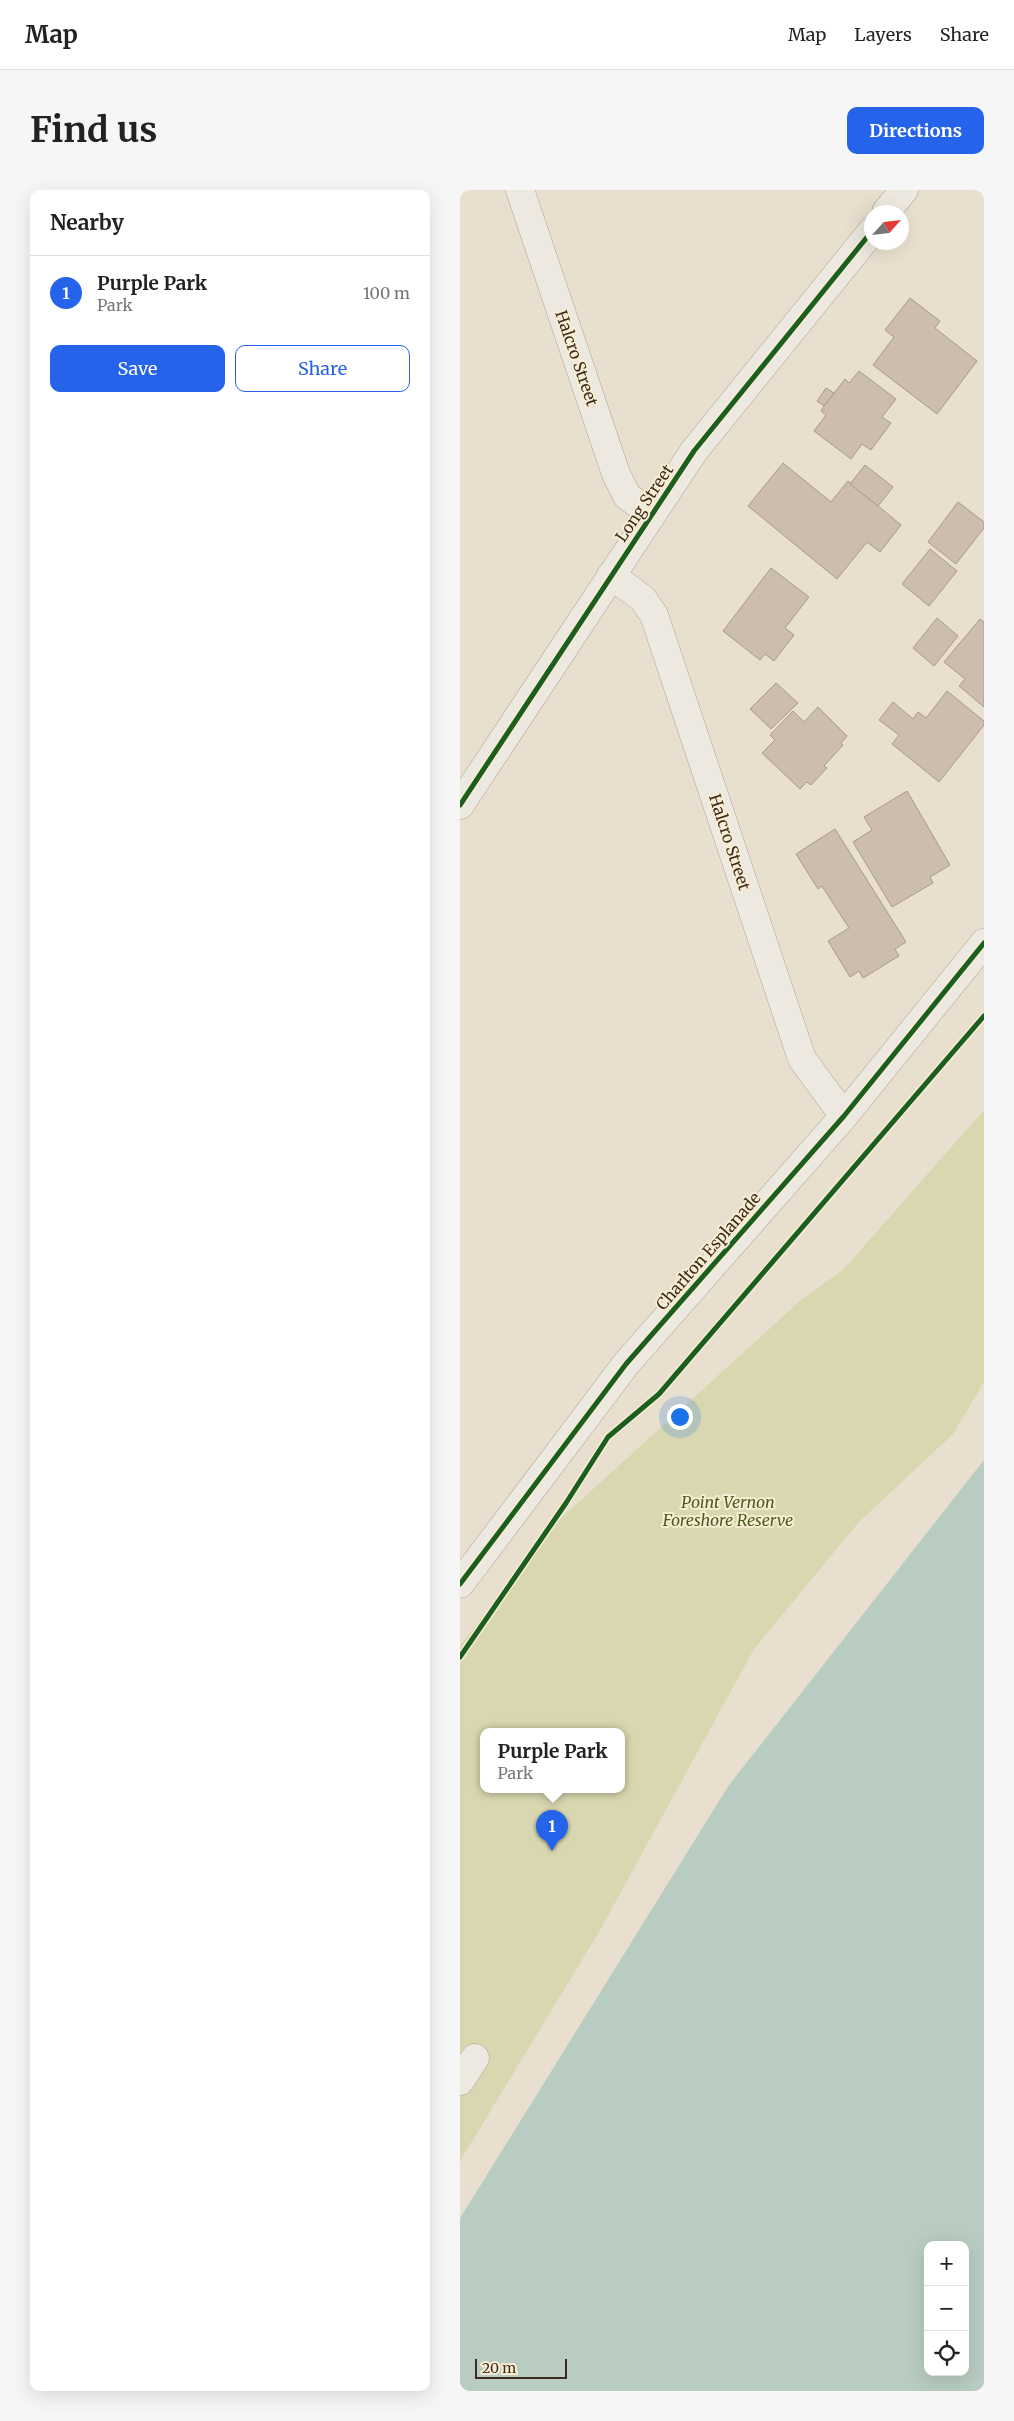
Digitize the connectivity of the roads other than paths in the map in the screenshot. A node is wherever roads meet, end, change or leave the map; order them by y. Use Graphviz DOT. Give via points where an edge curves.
graph roads {
  1 [pos="520,190"];
  2 [pos="904,190"];
  3 [pos="892,205"];
  4 [pos="864,241"];
  5 [pos="652,514"];
  6 [pos="611,575"];
  7 [pos="460,805"];
  8 [pos="984,943"];
  9 [pos="844,1116"];
  10 [pos="460,1584"];
  11 [pos="475,2058"];
  12 [pos="460,2081"];
  1 -- 5 [label="street, Halcro Street" via="616,474 627,496"];
  2 -- 3 [label="street"];
  4 -- 5 [label="street, Long Street" via="694,451"];
  5 -- 6 [label="street, Long Street"];
  6 -- 7 [label="street, Long Street"];
  6 -- 9 [label="street, Halcro Street" via="643,599 654,614 802,1059"];
  8 -- 9 [label="street, Charlton Esplanade"];
  9 -- 10 [label="street, Charlton Esplanade" via="626,1364"];
  11 -- 12 [label="street"];
}
